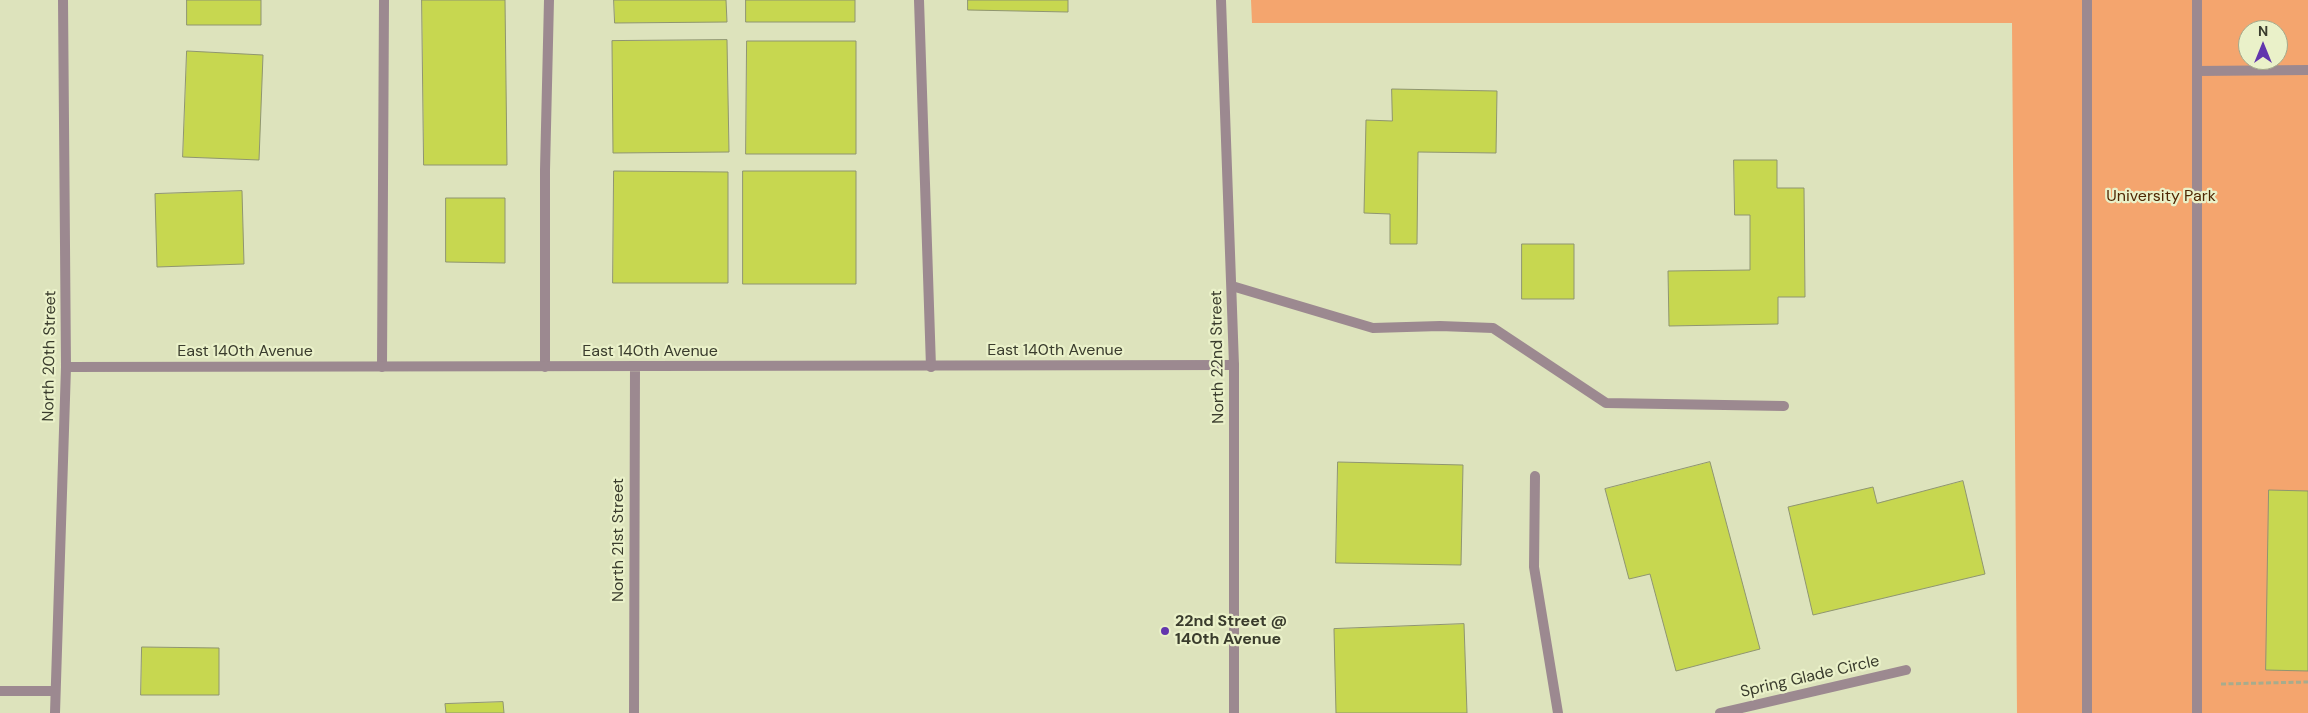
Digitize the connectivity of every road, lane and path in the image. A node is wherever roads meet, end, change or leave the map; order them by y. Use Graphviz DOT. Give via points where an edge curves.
graph roads {
  1 [pos="63,0"];
  2 [pos="384,0"];
  3 [pos="549,0"];
  4 [pos="919,0"];
  5 [pos="1221,0"];
  6 [pos="2087,0"];
  7 [pos="2197,0"];
  8 [pos="2308,70"];
  9 [pos="2197,71"];
  10 [pos="1232,286"];
  11 [pos="1234,365"];
  12 [pos="66,367"];
  13 [pos="382,367"];
  14 [pos="545,367"];
  15 [pos="635,367"];
  16 [pos="931,367"];
  17 [pos="1784,406"];
  18 [pos="1535,476"];
  19 [pos="1906,670"];
  20 [pos="2308,682"];
  21 [pos="2197,684"];
  22 [pos="0,691"];
  23 [pos="55,691"];
  24 [pos="55,713"];
  25 [pos="634,713"];
  26 [pos="1234,713"];
  27 [pos="1558,713"];
  28 [pos="1720,713"];
  29 [pos="2087,713"];
  30 [pos="2197,713"];
  1 -- 12 [label="street, North 20th Street"];
  2 -- 13 [label="street"];
  3 -- 14 [label="street"];
  4 -- 16 [label="street"];
  5 -- 10 [label="street, North 22nd Street"];
  6 -- 29 [label="street"];
  7 -- 9 [label="street"];
  8 -- 9 [label="street"];
  9 -- 21 [label="street"];
  10 -- 11 [label="street, North 22nd Street"];
  10 -- 17 [label="street" via="1373,328 1493,328 1606,402"];
  11 -- 16 [label="street, East 140th Avenue"];
  11 -- 26 [label="street, North 22nd Street"];
  12 -- 13 [label="street, East 140th Avenue"];
  12 -- 23 [label="street, North 20th Street"];
  13 -- 14 [label="street, East 140th Avenue"];
  14 -- 15 [label="street, East 140th Avenue"];
  15 -- 16 [label="street, East 140th Avenue"];
  15 -- 25 [label="street, North 21st Street"];
  18 -- 27 [label="street" via="1534,567"];
  19 -- 28 [label="street, Spring Glade Circle"];
  20 -- 21 [label="path"];
  21 -- 30 [label="street"];
  22 -- 23 [label="street"];
  23 -- 24 [label="street, North 20th Street"];
}
